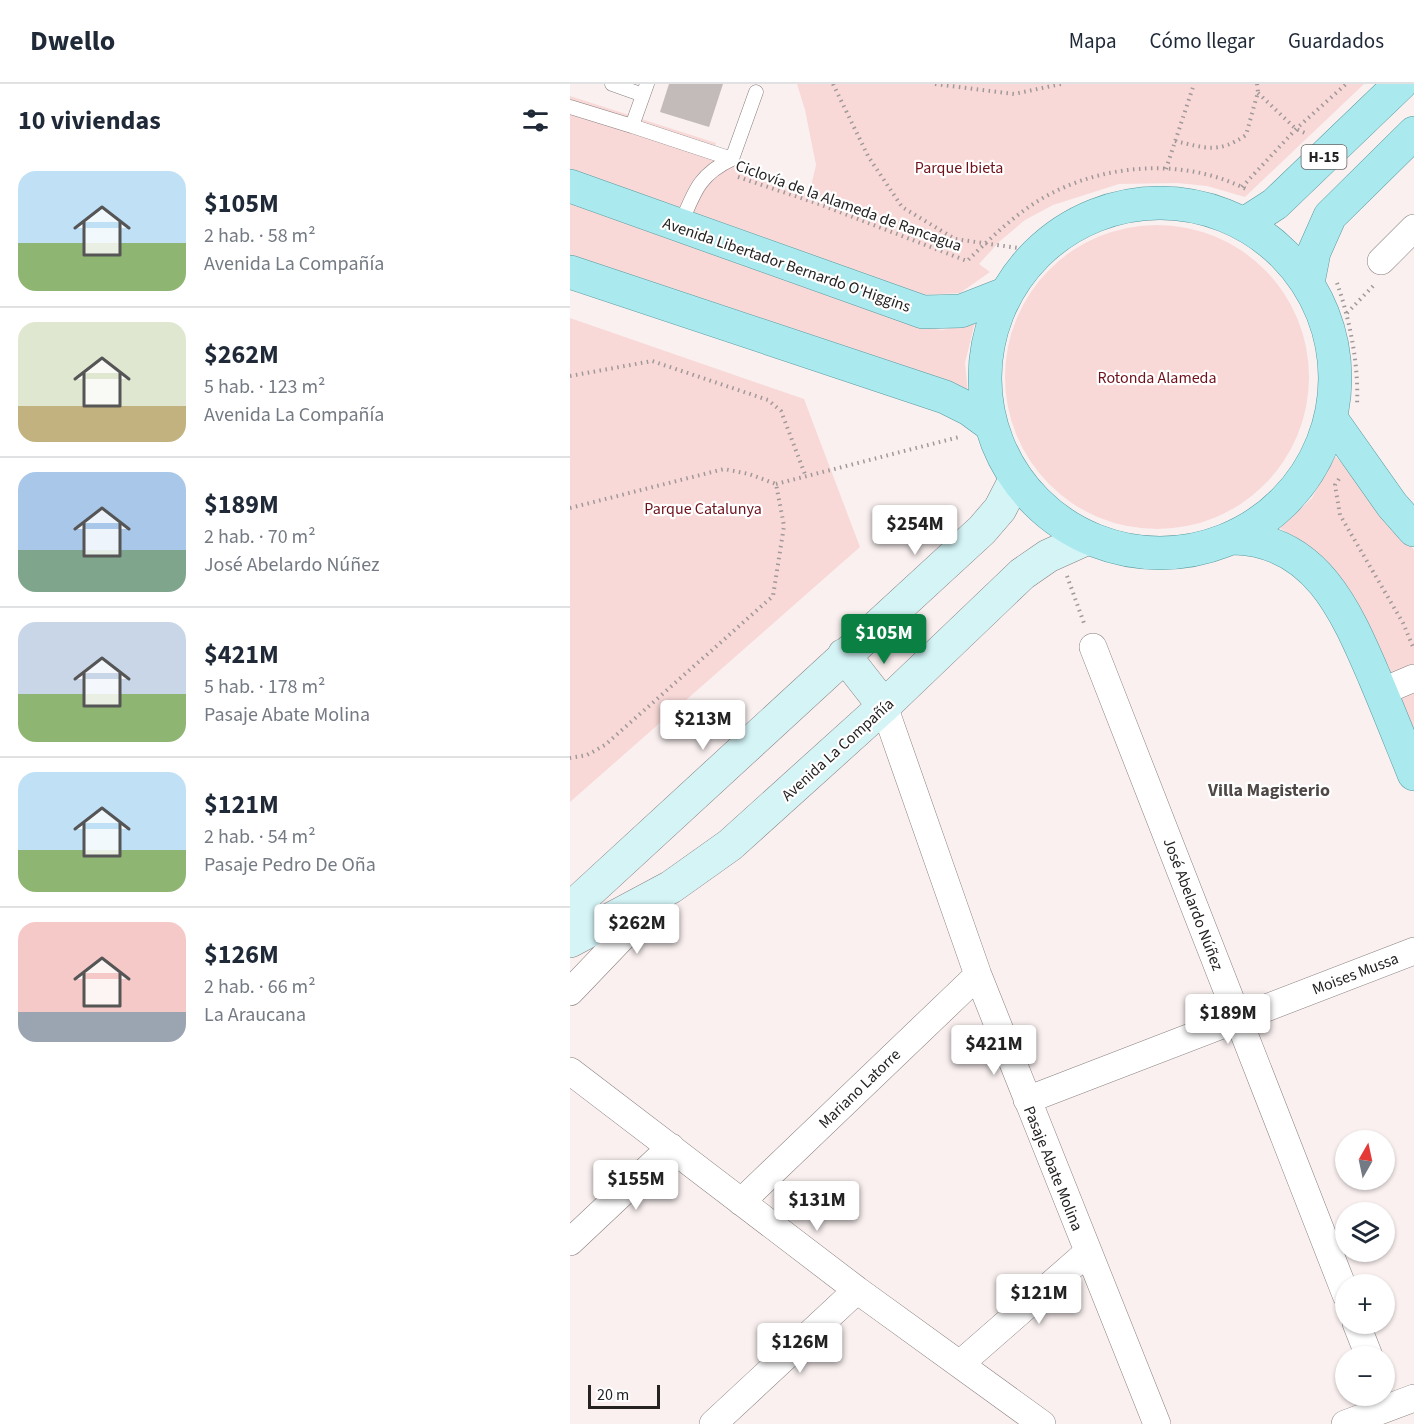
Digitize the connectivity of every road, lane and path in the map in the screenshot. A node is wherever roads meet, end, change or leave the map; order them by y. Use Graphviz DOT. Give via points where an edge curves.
graph roads {
  1 [pos="612,84"];
  2 [pos="833,84"];
  3 [pos="935,84"];
  4 [pos="1061,84"];
  5 [pos="1194,84"];
  6 [pos="1257,84"];
  7 [pos="1346,84"];
  8 [pos="1400,84"];
  9 [pos="645,89"];
  10 [pos="756,92"];
  11 [pos="1258,92"];
  12 [pos="570,106"];
  13 [pos="632,126"];
  14 [pos="1296,129"];
  15 [pos="1414,133"];
  16 [pos="1175,141"];
  17 [pos="1334,147"];
  18 [pos="732,159"];
  19 [pos="712,168"];
  20 [pos="1166,169"];
  21 [pos="570,186"];
  22 [pos="1242,187"];
  23 [pos="1275,204"];
  24 [pos="1244,225"];
  25 [pos="680,227"];
  26 [pos="1414,228"];
  27 [pos="1318,239"];
  28 [pos="985,243"];
  29 [pos="1039,251"];
  30 [pos="1381,261"];
  31 [pos="570,272"];
  32 [pos="1308,284"];
  33 [pos="1006,293"];
  34 [pos="1346,314"];
  35 [pos="570,376"];
  36 [pos="991,425"];
  37 [pos="1341,432"];
  38 [pos="960,437"];
  39 [pos="806,477"];
  40 [pos="1016,478"];
  41 [pos="776,484"];
  42 [pos="570,508"];
  43 [pos="1410,520"];
  44 [pos="1088,538"];
  45 [pos="1234,538"];
  46 [pos="1048,556"];
  47 [pos="1093,647"];
  48 [pos="1414,649"];
  49 [pos="844,656"];
  50 [pos="1414,678"];
  51 [pos="1381,692"];
  52 [pos="884,706"];
  53 [pos="570,758"];
  54 [pos="1414,774"];
  55 [pos="671,887"];
  56 [pos="570,909"];
  57 [pos="570,941"];
  58 [pos="1414,951"];
  59 [pos="978,975"];
  60 [pos="570,992"];
  61 [pos="1238,1016"];
  62 [pos="570,1071"];
  63 [pos="1027,1100"];
  64 [pos="671,1147"];
  65 [pos="741,1202"];
  66 [pos="570,1242"];
  67 [pos="1088,1252"];
  68 [pos="1338,1274"];
  69 [pos="857,1290"];
  70 [pos="960,1365"];
  71 [pos="1414,1398"];
  72 [pos="1395,1400"];
  73 [pos="1378,1406"];
  74 [pos="718,1423"];
  75 [pos="1042,1424"];
  76 [pos="1157,1424"];
  77 [pos="1345,1424"];
  1 -- 9 [label="lane"];
  2 -- 28 [label="path" via="868,156 902,207 955,239"];
  3 -- 4 [label="path" via="1014,94"];
  5 -- 16 [label="path"];
  6 -- 11 [label="path"];
  7 -- 14 [label="path"];
  8 -- 17 [label="main road, H-15"];
  9 -- 13 [label="lane"];
  10 -- 18 [label="lane"];
  11 -- 14 [label="path"];
  11 -- 16 [label="path" via="1246,135 1229,147 1212,150"];
  12 -- 13 [label="lane"];
  13 -- 18 [label="lane"];
  14 -- 17 [label="path"];
  14 -- 22 [label="path"];
  15 -- 27 [label="main road, H-15" via="1342,202"];
  16 -- 20 [label="path"];
  17 -- 23 [label="main road, H-15"];
  18 -- 19 [label="lane"];
  19 -- 25 [label="lane" via="696,188"];
  19 -- 28 [label="path, Ciclovía de la Alameda de Rancagua" via="967,261"];
  20 -- 22 [label="path, Ciclovía de la Alameda de Rancagua" via="1201,173"];
  20 -- 28 [label="path, Ciclovía de la Alameda de Rancagua" via="1111,172 1080,180 1037,202"];
  21 -- 25 [label="main road, Avenida Libertador Bernardo O'Higgins"];
  22 -- 23 [label="path, Ciclovía de la Alameda de Rancagua"];
  23 -- 24 [label="main road, H-15"];
  24 -- 29 [label="main road" via="1215,212 1185,205 1143,204 1092,217 1064,231"];
  24 -- 32 [label="main road" via="1280,250"];
  25 -- 33 [label="main road, Avenida Libertador Bernardo O'Higgins" via="923,312 961,311"];
  26 -- 30 [label="street"];
  27 -- 32 [label="main road, H-15"];
  27 -- 34 [label="path"];
  28 -- 29 [label="path"];
  29 -- 33 [label="main road"];
  30 -- 34 [label="path" via="1387,271"];
  31 -- 36 [label="main road" via="945,397 969,408"];
  32 -- 37 [label="main road" via="1331,335"];
  33 -- 36 [label="main road" via="995,317 986,362"];
  34 -- 37 [label="path" via="1358,385 1356,419"];
  35 -- 39 [label="path" via="652,361 768,400 781,411"];
  36 -- 40 [label="main road"];
  37 -- 43 [label="main road"];
  37 -- 45 [label="main road" via="1296,490 1257,525"];
  37 -- 48 [label="path" via="1343,474 1335,485 1340,515"];
  38 -- 39 [label="path"];
  39 -- 41 [label="path"];
  40 -- 44 [label="main road" via="1048,513"];
  40 -- 49 [label="main road" via="1000,509 982,530"];
  41 -- 42 [label="path" via="724,469"];
  41 -- 53 [label="path" via="784,526 773,596 604,745 587,755"];
  44 -- 45 [label="main road" via="1136,552 1161,554 1186,552"];
  44 -- 46 [label="main road, Avenida La Compañía"];
  45 -- 51 [label="main road" via="1253,538 1271,544 1315,572 1342,608"];
  46 -- 47 [label="path" via="1068,577"];
  46 -- 52 [label="main road, Avenida La Compañía" via="1022,574"];
  47 -- 61 [label="street, José Abelardo Núñez"];
  49 -- 52 [label="main road"];
  49 -- 56 [label="main road"];
  50 -- 51 [label="street"];
  51 -- 54 [label="main road"];
  52 -- 55 [label="main road, Avenida La Compañía" via="730,845"];
  52 -- 59 [label="street, Pasaje Abate Molina"];
  55 -- 57 [label="main road, Avenida La Compañía"];
  55 -- 60 [label="street"];
  58 -- 61 [label="street, Moises Mussa"];
  59 -- 63 [label="street, Pasaje Abate Molina"];
  59 -- 65 [label="street, Mariano Latorre"];
  61 -- 63 [label="street, Moises Mussa"];
  61 -- 68 [label="street, José Abelardo Núñez"];
  62 -- 64 [label="street"];
  63 -- 67 [label="street, Pasaje Abate Molina"];
  64 -- 65 [label="street"];
  64 -- 66 [label="street"];
  65 -- 69 [label="street"];
  67 -- 70 [label="street"];
  67 -- 76 [label="street, Pasaje Abate Molina"];
  69 -- 70 [label="street"];
  69 -- 74 [label="street"];
  70 -- 75 [label="street"];
  71 -- 72 [label="street"];
  73 -- 77 [label="street"];
}
